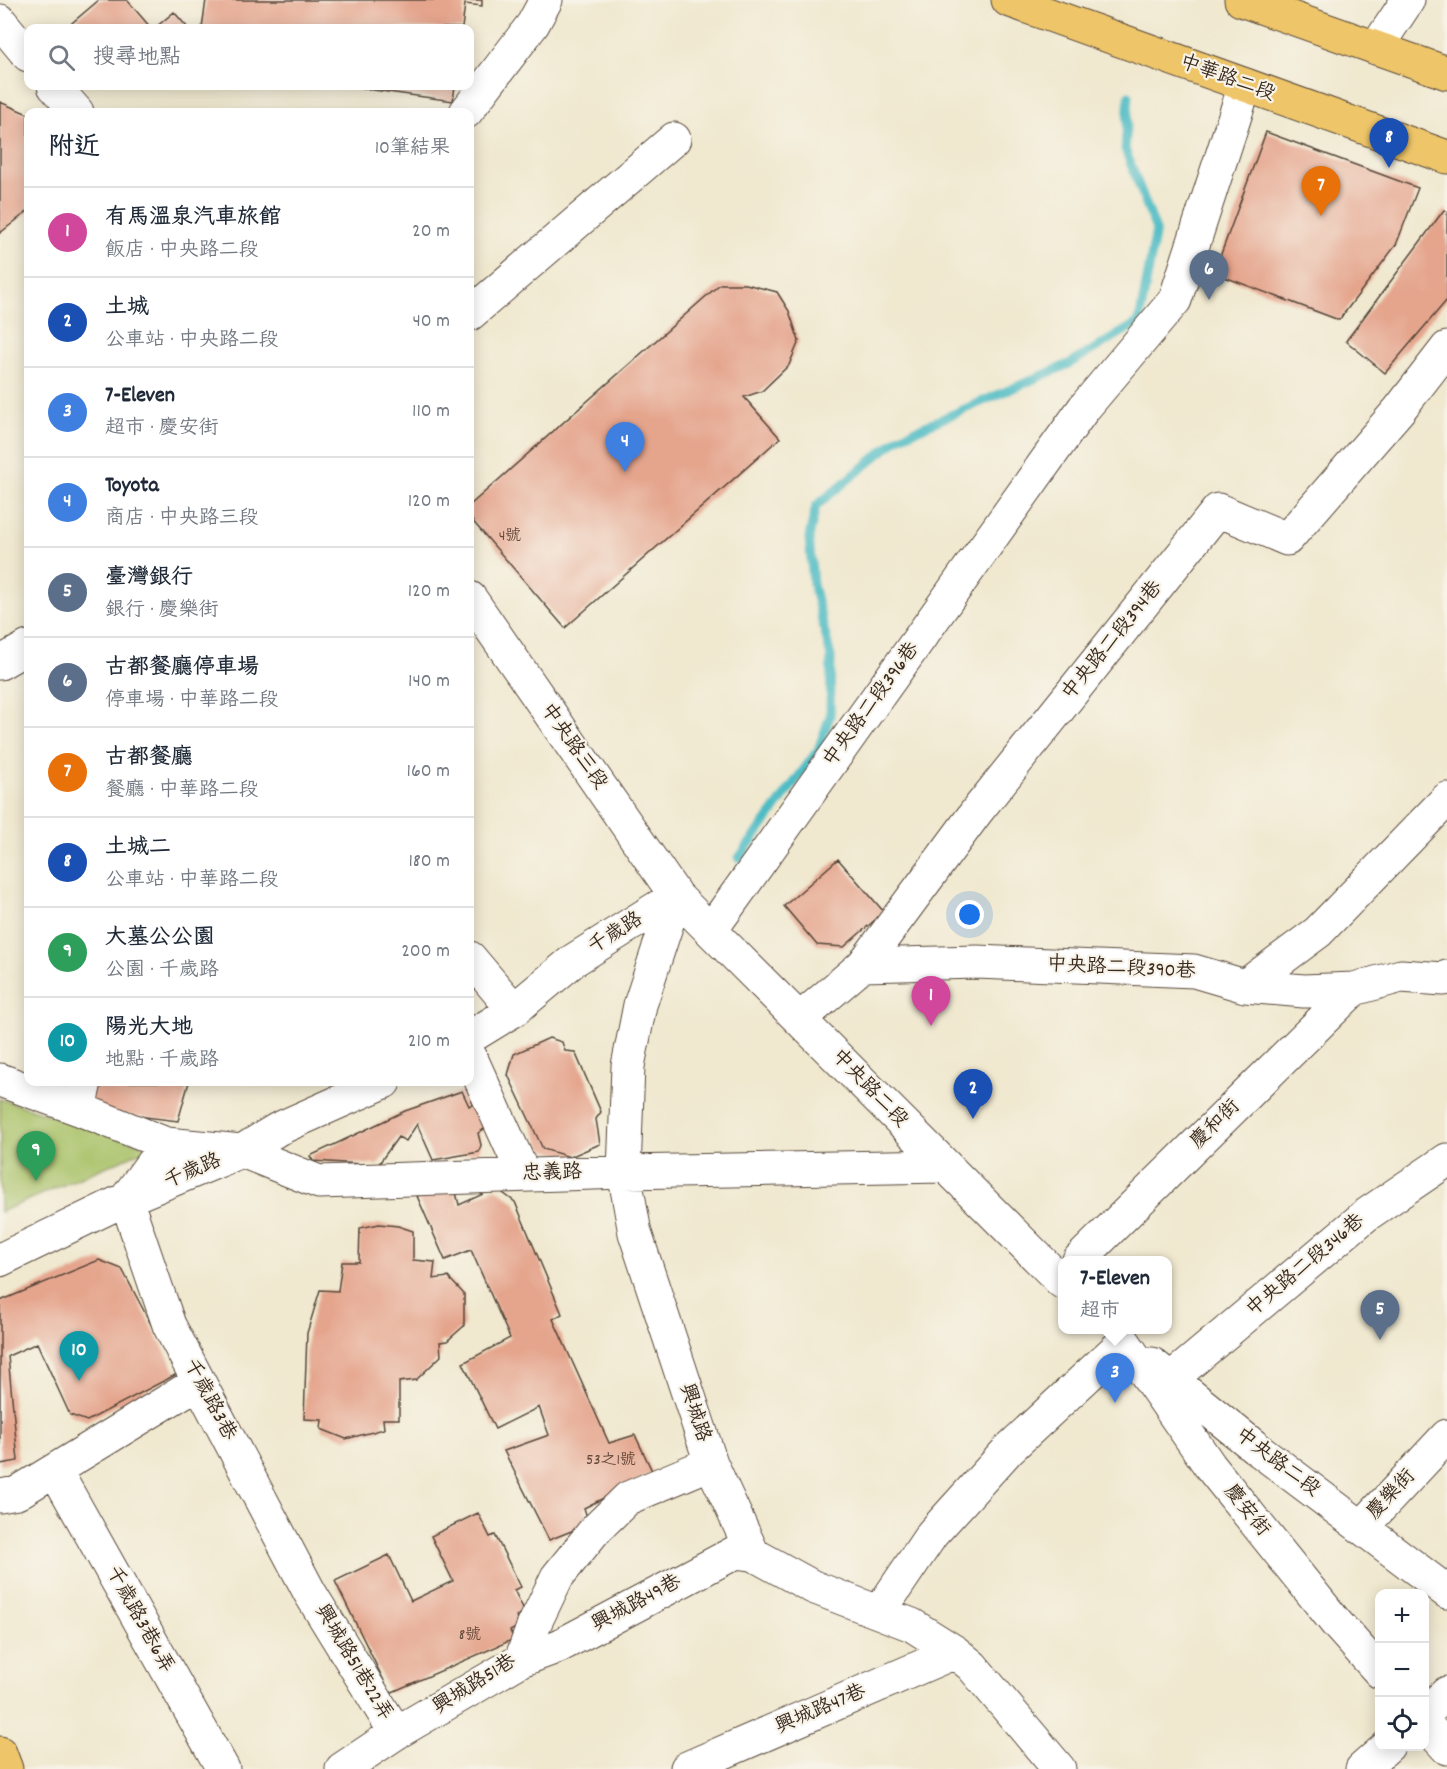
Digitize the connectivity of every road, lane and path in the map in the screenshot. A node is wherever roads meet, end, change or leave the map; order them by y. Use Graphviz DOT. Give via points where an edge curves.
graph roads {
  1 [pos="546,0"];
  2 [pos="1008,0"];
  3 [pos="1241,0"];
  4 [pos="1407,0"];
  5 [pos="0,21"];
  6 [pos="1376,48"];
  7 [pos="24,50"];
  8 [pos="1447,73"];
  9 [pos="1245,85"];
  10 [pos="58,90"];
  11 [pos="73,108"];
  12 [pos="469,108"];
  13 [pos="674,139"];
  14 [pos="1447,157"];
  15 [pos="474,311"];
  16 [pos="1447,348"];
  17 [pos="474,604"];
  18 [pos="24,649"];
  19 [pos="0,663"];
  20 [pos="1447,799"];
  21 [pos="676,896"];
  22 [pos="711,930"];
  23 [pos="474,962"];
  24 [pos="863,965"];
  25 [pos="1446,979"];
  26 [pos="1245,986"];
  27 [pos="1354,989"];
  28 [pos="514,1010"];
  29 [pos="800,1019"];
  30 [pos="474,1035"];
  31 [pos="474,1065"];
  32 [pos="0,1080"];
  33 [pos="24,1084"];
  34 [pos="33,1086"];
  35 [pos="375,1086"];
  36 [pos="82,1095"];
  37 [pos="166,1144"];
  38 [pos="242,1151"];
  39 [pos="1447,1160"];
  40 [pos="944,1166"];
  41 [pos="624,1172"];
  42 [pos="524,1175"];
  43 [pos="126,1199"];
  44 [pos="1085,1256"];
  45 [pos="0,1260"];
  46 [pos="1058,1268"];
  47 [pos="1117,1336"];
  48 [pos="1171,1379"];
  49 [pos="199,1382"];
  50 [pos="1447,1436"];
  51 [pos="711,1463"];
  52 [pos="55,1470"];
  53 [pos="0,1496"];
  54 [pos="1362,1527"];
  55 [pos="753,1554"];
  56 [pos="1447,1592"];
  57 [pos="310,1593"];
  58 [pos="880,1611"];
  59 [pos="955,1652"];
  60 [pos="521,1660"];
  61 [pos="1375,1666"];
  62 [pos="1447,1694"];
  63 [pos="1429,1710"];
  64 [pos="1429,1728"];
  65 [pos="396,1733"];
  66 [pos="1447,1748"];
  67 [pos="1382,1751"];
  68 [pos="0,1753"];
  69 [pos="687,1768"];
  70 [pos="6,1769"];
  71 [pos="223,1769"];
  72 [pos="342,1769"];
  73 [pos="1059,1769"];
  74 [pos="1362,1769"];
  1 -- 12 [label="street"];
  2 -- 9 [label="main road, 中華路二段"];
  3 -- 6 [label="main road"];
  4 -- 6 [label="street"];
  5 -- 7 [label="street"];
  6 -- 8 [label="main road"];
  9 -- 14 [label="main road, 中華路二段"];
  9 -- 22 [label="street, 中央路二段396巷" via="1175,300 1084,408"];
  10 -- 11 [label="street"];
  13 -- 15 [label="street"];
  16 -- 24 [label="street, 中央路二段394巷" via="1287,539 1218,510 977,812"];
  17 -- 21 [label="street, 中央路三段"];
  18 -- 19 [label="street"];
  20 -- 26 [label="street" via="1318,932"];
  21 -- 22 [label="street, 中央路二段"];
  21 -- 28 [label="street, 千歲路" via="574,960"];
  21 -- 41 [label="street, 興城路" via="640,1005 628,1066"];
  22 -- 29 [label="street, 中央路二段"];
  23 -- 28 [label="street"];
  24 -- 26 [label="street, 中央路二段390巷" via="977,962 1194,971"];
  24 -- 29 [label="street, 中央路二段394巷"];
  25 -- 27 [label="street, 慶和街" via="1401,976"];
  26 -- 27 [label="street, 慶和街" via="1304,991"];
  27 -- 44 [label="street, 慶和街"];
  28 -- 30 [label="street, 千歲路"];
  29 -- 40 [label="street, 中央路二段"];
  31 -- 42 [label="street"];
  32 -- 33 [label="street, 忠義路"];
  34 -- 36 [label="street, 忠義路"];
  35 -- 38 [label="street, 千歲路" via="278,1129"];
  36 -- 37 [label="street, 忠義路"];
  37 -- 38 [label="street, 忠義路"];
  37 -- 43 [label="street"];
  38 -- 42 [label="street, 忠義路" via="319,1182"];
  38 -- 43 [label="street, 千歲路"];
  39 -- 48 [label="street, 中央路二段346巷" via="1366,1215"];
  40 -- 41 [label="street, 忠義路"];
  40 -- 46 [label="street, 中央路二段"];
  41 -- 42 [label="street, 忠義路"];
  41 -- 51 [label="street, 興城路" via="635,1233"];
  43 -- 45 [label="street, 千歲路"];
  43 -- 49 [label="street, 千歲路3巷" via="170,1326"];
  47 -- 48 [label="street, 中央路二段"];
  47 -- 58 [label="street" via="932,1534"];
  47 -- 61 [label="street, 慶安街" via="1210,1466"];
  48 -- 54 [label="street, 中央路二段"];
  49 -- 52 [label="street"];
  49 -- 57 [label="street, 千歲路3巷"];
  50 -- 54 [label="street, 慶樂街"];
  51 -- 55 [label="street, 興城路"];
  51 -- 60 [label="street, 興城路51巷" via="628,1498 595,1530 557,1577"];
  52 -- 53 [label="street" via="17,1493"];
  52 -- 71 [label="street, 千歲路3巷6弄"];
  54 -- 56 [label="street, 中央路二段"];
  55 -- 58 [label="street" via="813,1587"];
  55 -- 60 [label="street, 興城路49巷" via="736,1552 559,1646"];
  57 -- 65 [label="street, 興城路51巷22弄"];
  58 -- 59 [label="street" via="912,1625"];
  59 -- 69 [label="street, 興城路47巷"];
  59 -- 73 [label="street" via="972,1666"];
  60 -- 65 [label="street, 興城路51巷"];
  62 -- 63 [label="street"];
  64 -- 66 [label="street"];
  65 -- 72 [label="street, 興城路51巷"];
  67 -- 74 [label="street"];
  68 -- 70 [label="main road"];
}
